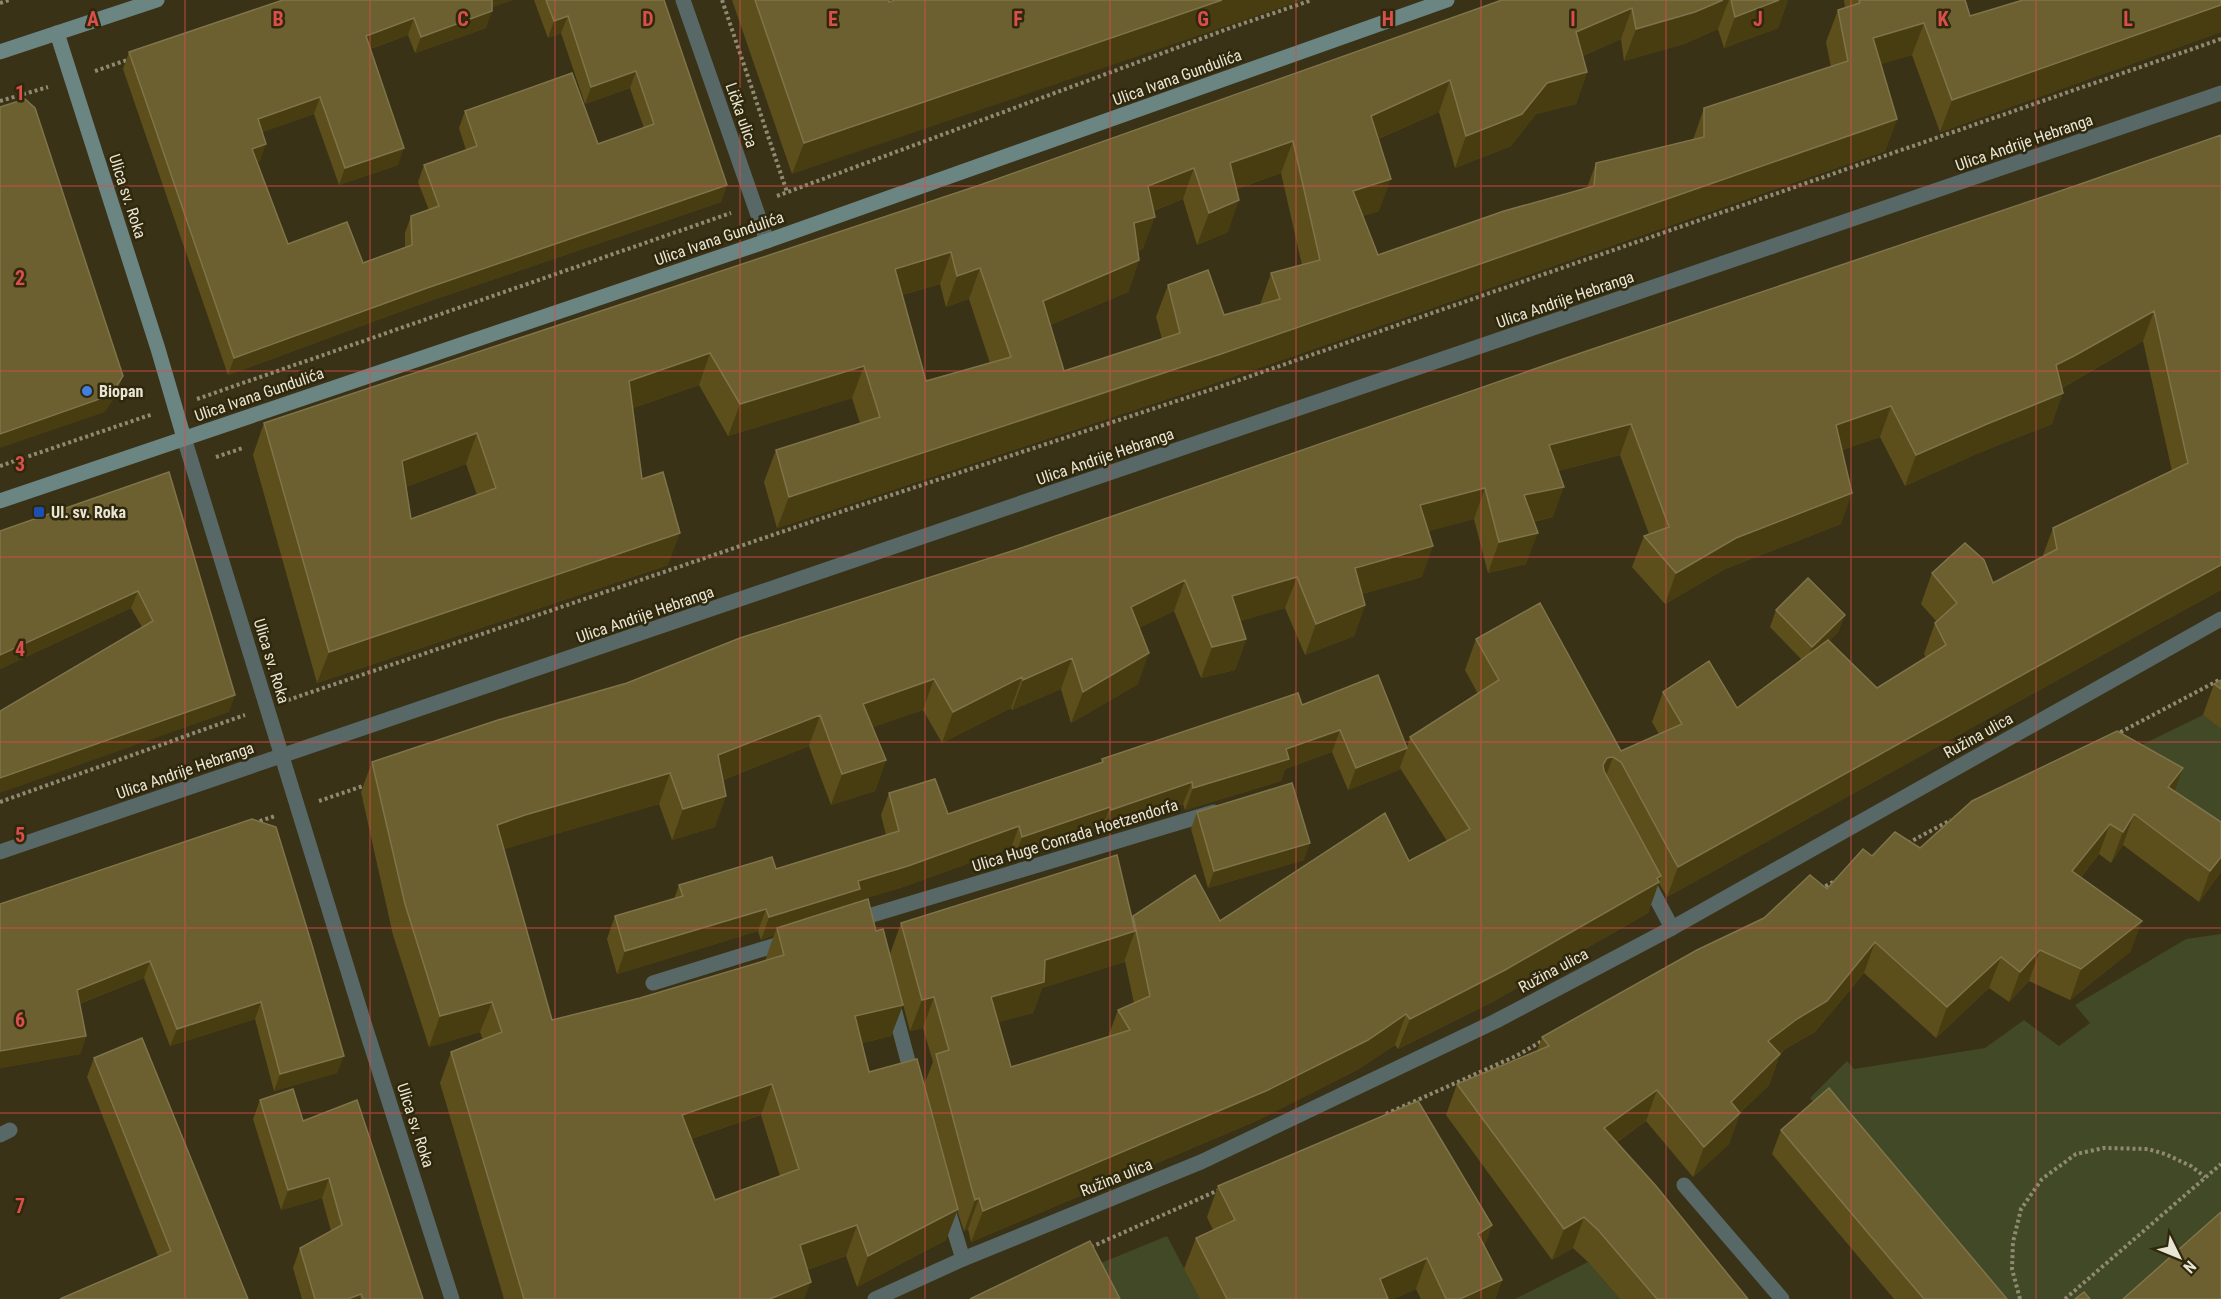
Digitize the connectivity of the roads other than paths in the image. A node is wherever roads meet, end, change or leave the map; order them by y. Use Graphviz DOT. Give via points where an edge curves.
graph roads {
  1 [pos="157,0"];
  2 [pos="683,0"];
  3 [pos="1447,0"];
  4 [pos="57,33"];
  5 [pos="0,52"];
  6 [pos="2221,93"];
  7 [pos="767,241"];
  8 [pos="184,438"];
  9 [pos="0,501"];
  10 [pos="2221,619"];
  11 [pos="282,756"];
  12 [pos="1223,809"];
  13 [pos="0,852"];
  14 [pos="1639,867"];
  15 [pos="835,926"];
  16 [pos="1672,928"];
  17 [pos="801,937"];
  18 [pos="653,983"];
  19 [pos="887,983"];
  20 [pos="917,1096"];
  21 [pos="1684,1185"];
  22 [pos="944,1197"];
  23 [pos="963,1259"];
  24 [pos="452,1299"];
  25 [pos="876,1299"];
  26 [pos="1782,1299"];
  1 -- 4 [label="main road"];
  2 -- 7 [label="street, Lička ulica"];
  3 -- 7 [label="main road, Ulica Ivana Gundulića"];
  4 -- 5 [label="main road"];
  4 -- 8 [label="main road, Ulica sv. Roka"];
  6 -- 11 [label="street, Ulica Andrije Hebranga"];
  7 -- 8 [label="main road, Ulica Ivana Gundulića"];
  8 -- 9 [label="main road, Ulica Ivana Gundulića"];
  8 -- 11 [label="street, Ulica sv. Roka"];
  10 -- 16 [label="street, Ružina ulica"];
  11 -- 13 [label="street, Ulica Andrije Hebranga"];
  11 -- 24 [label="street, Ulica sv. Roka"];
  12 -- 15 [label="street, Ulica Huge Conrada Hoetzendorfa" via="871,921"];
  14 -- 16 [label="street"];
  16 -- 23 [label="street, Ružina ulica" via="1496,1021 1201,1162"];
  17 -- 18 [label="street"];
  19 -- 20 [label="street"];
  21 -- 26 [label="street"];
  22 -- 23 [label="street"];
  23 -- 25 [label="street, Ružina ulica"];
}
